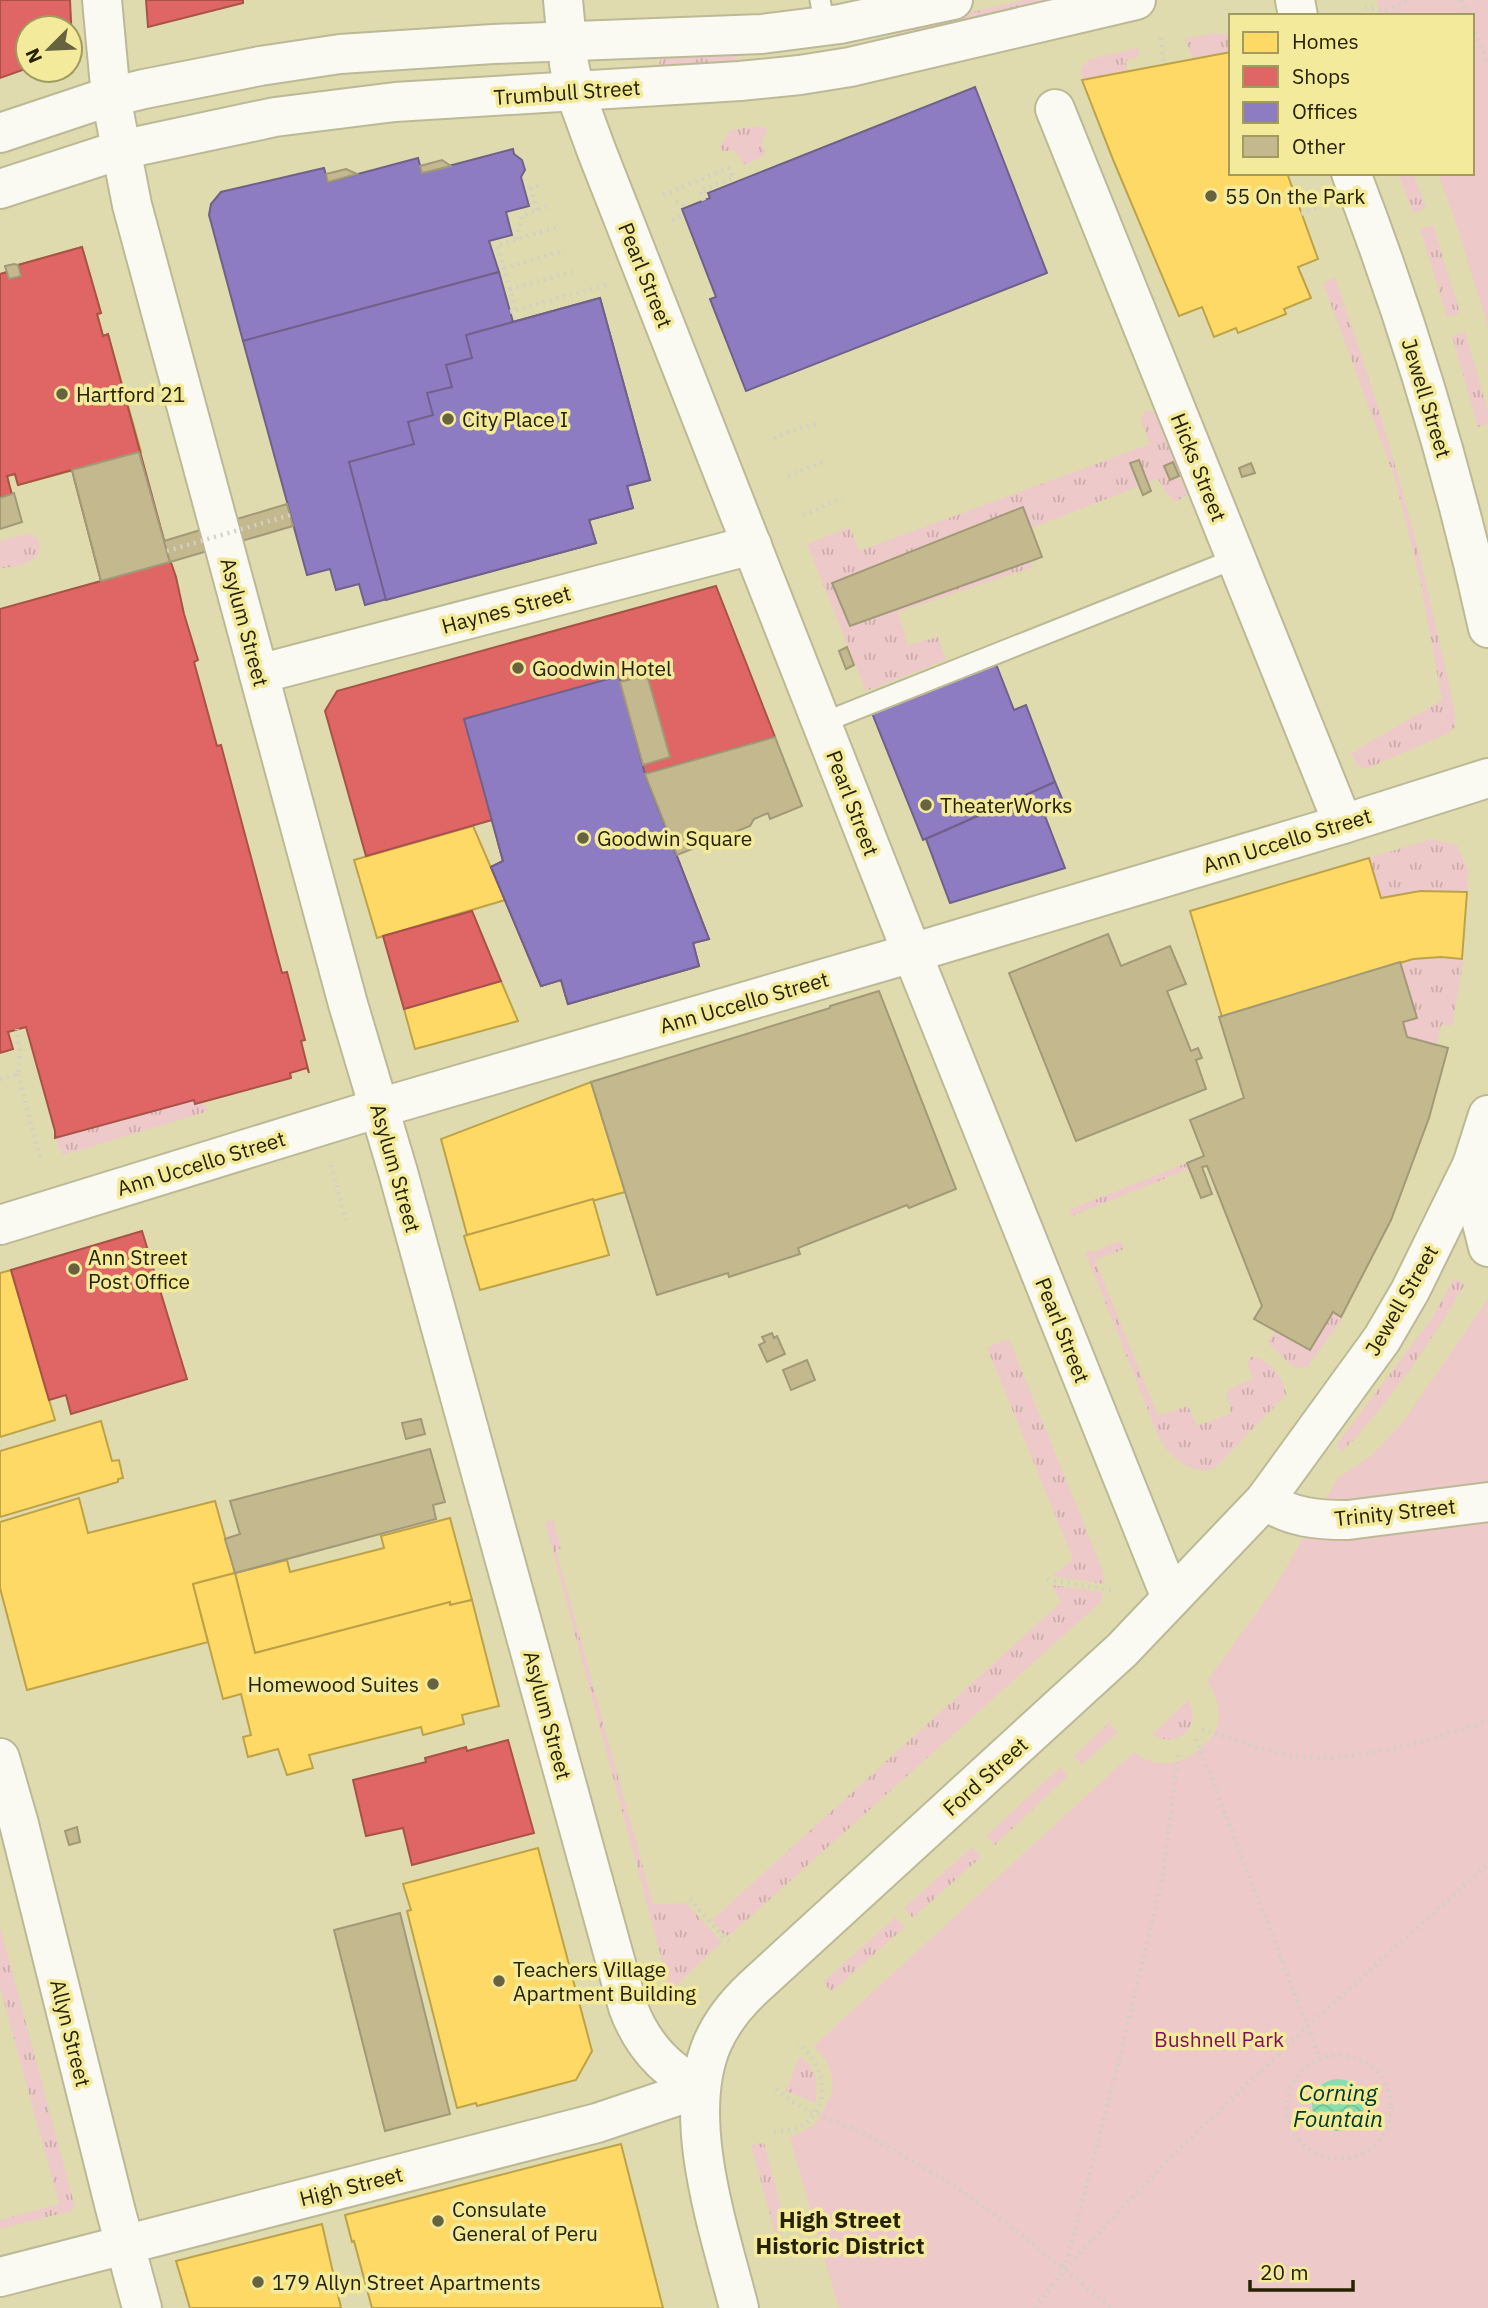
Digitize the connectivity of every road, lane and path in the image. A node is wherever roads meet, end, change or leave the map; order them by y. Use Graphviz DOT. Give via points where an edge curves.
graph roads {
  1 [pos="102,0"];
  2 [pos="563,0"];
  3 [pos="953,0"];
  4 [pos="1136,0"];
  5 [pos="1408,0"];
  6 [pos="1365,7"];
  7 [pos="828,17"];
  8 [pos="1474,31"];
  9 [pos="1161,38"];
  10 [pos="567,42"];
  11 [pos="1164,63"];
  12 [pos="1488,64"];
  13 [pos="849,67"];
  14 [pos="575,92"];
  15 [pos="111,97"];
  16 [pos="1055,109"];
  17 [pos="0,133"];
  18 [pos="120,150"];
  19 [pos="1352,175"];
  20 [pos="542,184"];
  21 [pos="0,189"];
  22 [pos="663,195"];
  23 [pos="676,201"];
  24 [pos="704,201"];
  25 [pos="550,206"];
  26 [pos="1318,207"];
  27 [pos="687,208"];
  28 [pos="537,210"];
  29 [pos="1301,214"];
  30 [pos="684,215"];
  31 [pos="671,220"];
  32 [pos="557,227"];
  33 [pos="516,239"];
  34 [pos="565,250"];
  35 [pos="503,272"];
  36 [pos="572,272"];
  37 [pos="606,285"];
  38 [pos="508,288"];
  39 [pos="821,424"];
  40 [pos="774,438"];
  41 [pos="825,461"];
  42 [pos="788,476"];
  43 [pos="842,498"];
  44 [pos="290,515"];
  45 [pos="803,515"];
  46 [pos="752,545"];
  47 [pos="167,551"];
  48 [pos="1237,558"];
  49 [pos="1488,628"];
  50 [pos="259,674"];
  51 [pos="822,723"];
  52 [pos="1488,778"];
  53 [pos="1343,824"];
  54 [pos="912,953"];
  55 [pos="18,1029"];
  56 [pos="18,1074"];
  57 [pos="0,1079"];
  58 [pos="379,1108"];
  59 [pos="1488,1115"];
  60 [pos="41,1162"];
  61 [pos="1472,1165"];
  62 [pos="331,1166"];
  63 [pos="346,1220"];
  64 [pos="0,1226"];
  65 [pos="1488,1247"];
  66 [pos="1276,1485"];
  67 [pos="1488,1502"];
  68 [pos="1047,1579"];
  69 [pos="1115,1591"];
  70 [pos="1171,1598"];
  71 [pos="1488,1721"];
  72 [pos="1202,1730"];
  73 [pos="1196,1739"];
  74 [pos="1179,1751"];
  75 [pos="0,1758"];
  76 [pos="1488,1864"];
  77 [pos="690,1899"];
  78 [pos="733,1944"];
  79 [pos="1308,2026"];
  80 [pos="798,2043"];
  81 [pos="1320,2058"];
  82 [pos="701,2088"];
  83 [pos="776,2089"];
  84 [pos="814,2114"];
  85 [pos="774,2132"];
  86 [pos="124,2245"];
  87 [pos="1065,2269"];
  88 [pos="0,2277"];
  89 [pos="142,2308"];
  90 [pos="739,2308"];
  91 [pos="1035,2308"];
  92 [pos="1112,2308"];
  1 -- 15 [label="main road, Asylum Street"];
  2 -- 10 [label="main road, Pearl Street"];
  3 -- 7 [label="main road"];
  4 -- 13 [label="main road, Trumbull Street"];
  5 -- 6 [label="path" via="1384,11"];
  7 -- 10 [label="main road" via="724,37"];
  7 -- 13 [label="main road"];
  8 -- 12 [label="path"];
  9 -- 11 [label="path"];
  10 -- 14 [label="main road, Pearl Street"];
  10 -- 15 [label="main road" via="340,54"];
  13 -- 14 [label="main road, Trumbull Street" via="740,81"];
  14 -- 18 [label="main road, Trumbull Street" via="327,110"];
  14 -- 46 [label="main road, Pearl Street"];
  15 -- 17 [label="main road"];
  15 -- 18 [label="main road, Asylum Street"];
  16 -- 48 [label="main road, Hicks Street"];
  18 -- 21 [label="main road, Trumbull Street"];
  18 -- 50 [label="main road, Asylum Street"];
  19 -- 49 [label="main road, Jewell Street" via="1433,414"];
  20 -- 28 [label="path" via="531,188"];
  22 -- 24 [label="path" via="729,168 733,178 700,191"];
  23 -- 27 [label="path"];
  25 -- 28 [label="path"];
  26 -- 29 [label="path"];
  28 -- 33 [label="path" via="522,215"];
  30 -- 31 [label="path"];
  32 -- 33 [label="path"];
  33 -- 35 [label="path" via="497,245"];
  34 -- 35 [label="path"];
  35 -- 38 [label="path"];
  36 -- 38 [label="path"];
  37 -- 38 [label="path" via="513,311"];
  39 -- 40 [label="path"];
  41 -- 42 [label="path"];
  43 -- 45 [label="path"];
  44 -- 47 [label="path, bridge"];
  46 -- 50 [label="main road, Haynes Street"];
  46 -- 51 [label="main road, Pearl Street"];
  48 -- 51 [label="lane"];
  48 -- 53 [label="main road, Hicks Street"];
  50 -- 58 [label="main road, Asylum Street"];
  51 -- 54 [label="main road, Pearl Street"];
  52 -- 53 [label="main road, Ann Uccello Street"];
  53 -- 54 [label="main road, Ann Uccello Street"];
  54 -- 58 [label="main road, Ann Uccello Street"];
  54 -- 70 [label="main road, Pearl Street"];
  55 -- 56 [label="path"];
  56 -- 57 [label="path"];
  56 -- 60 [label="path"];
  58 -- 64 [label="main road, Ann Uccello Street"];
  58 -- 82 [label="main road, Asylum Street" via="628,2007 655,2054"];
  59 -- 61 [label="main road, Jewell Street"];
  61 -- 65 [label="main road"];
  61 -- 66 [label="main road, Jewell Street" via="1382,1339"];
  62 -- 63 [label="path"];
  66 -- 67 [label="main road, Trinity Street" via="1289,1514 1315,1519 1348,1520"];
  66 -- 70 [label="main road, Ford Street"];
  68 -- 69 [label="path"];
  70 -- 82 [label="main road, Ford Street" via="1122,1650 745,1996 712,2044"];
  71 -- 72 [label="path" via="1363,1754 1325,1757 1293,1756"];
  73 -- 79 [label="path"];
  74 -- 87 [label="path" via="1162,1880"];
  75 -- 86 [label="main road, Allyn Street"];
  76 -- 79 [label="path"];
  77 -- 78 [label="path"];
  79 -- 81 [label="path"];
  79 -- 87 [label="path" via="1164,2164"];
  80 -- 84 [label="path" via="821,2073 821,2098"];
  81 -- 81 [label="path" via="1353,2057 1374,2069 1388,2090 1388,2123 1370,2150 1355,2157 1337,2160 1320,2156 1304,2147 1293,2133 1287,2116 1293,2081 1304,2067"];
  82 -- 86 [label="main road, High Street" via="597,2123"];
  82 -- 90 [label="main road" via="706,2168"];
  83 -- 84 [label="path"];
  84 -- 85 [label="path" via="797,2128"];
  84 -- 87 [label="path" via="865,2135 958,2188"];
  86 -- 88 [label="main road, High Street"];
  86 -- 89 [label="main road, Allyn Street"];
  87 -- 91 [label="path"];
  87 -- 92 [label="path"];
}
